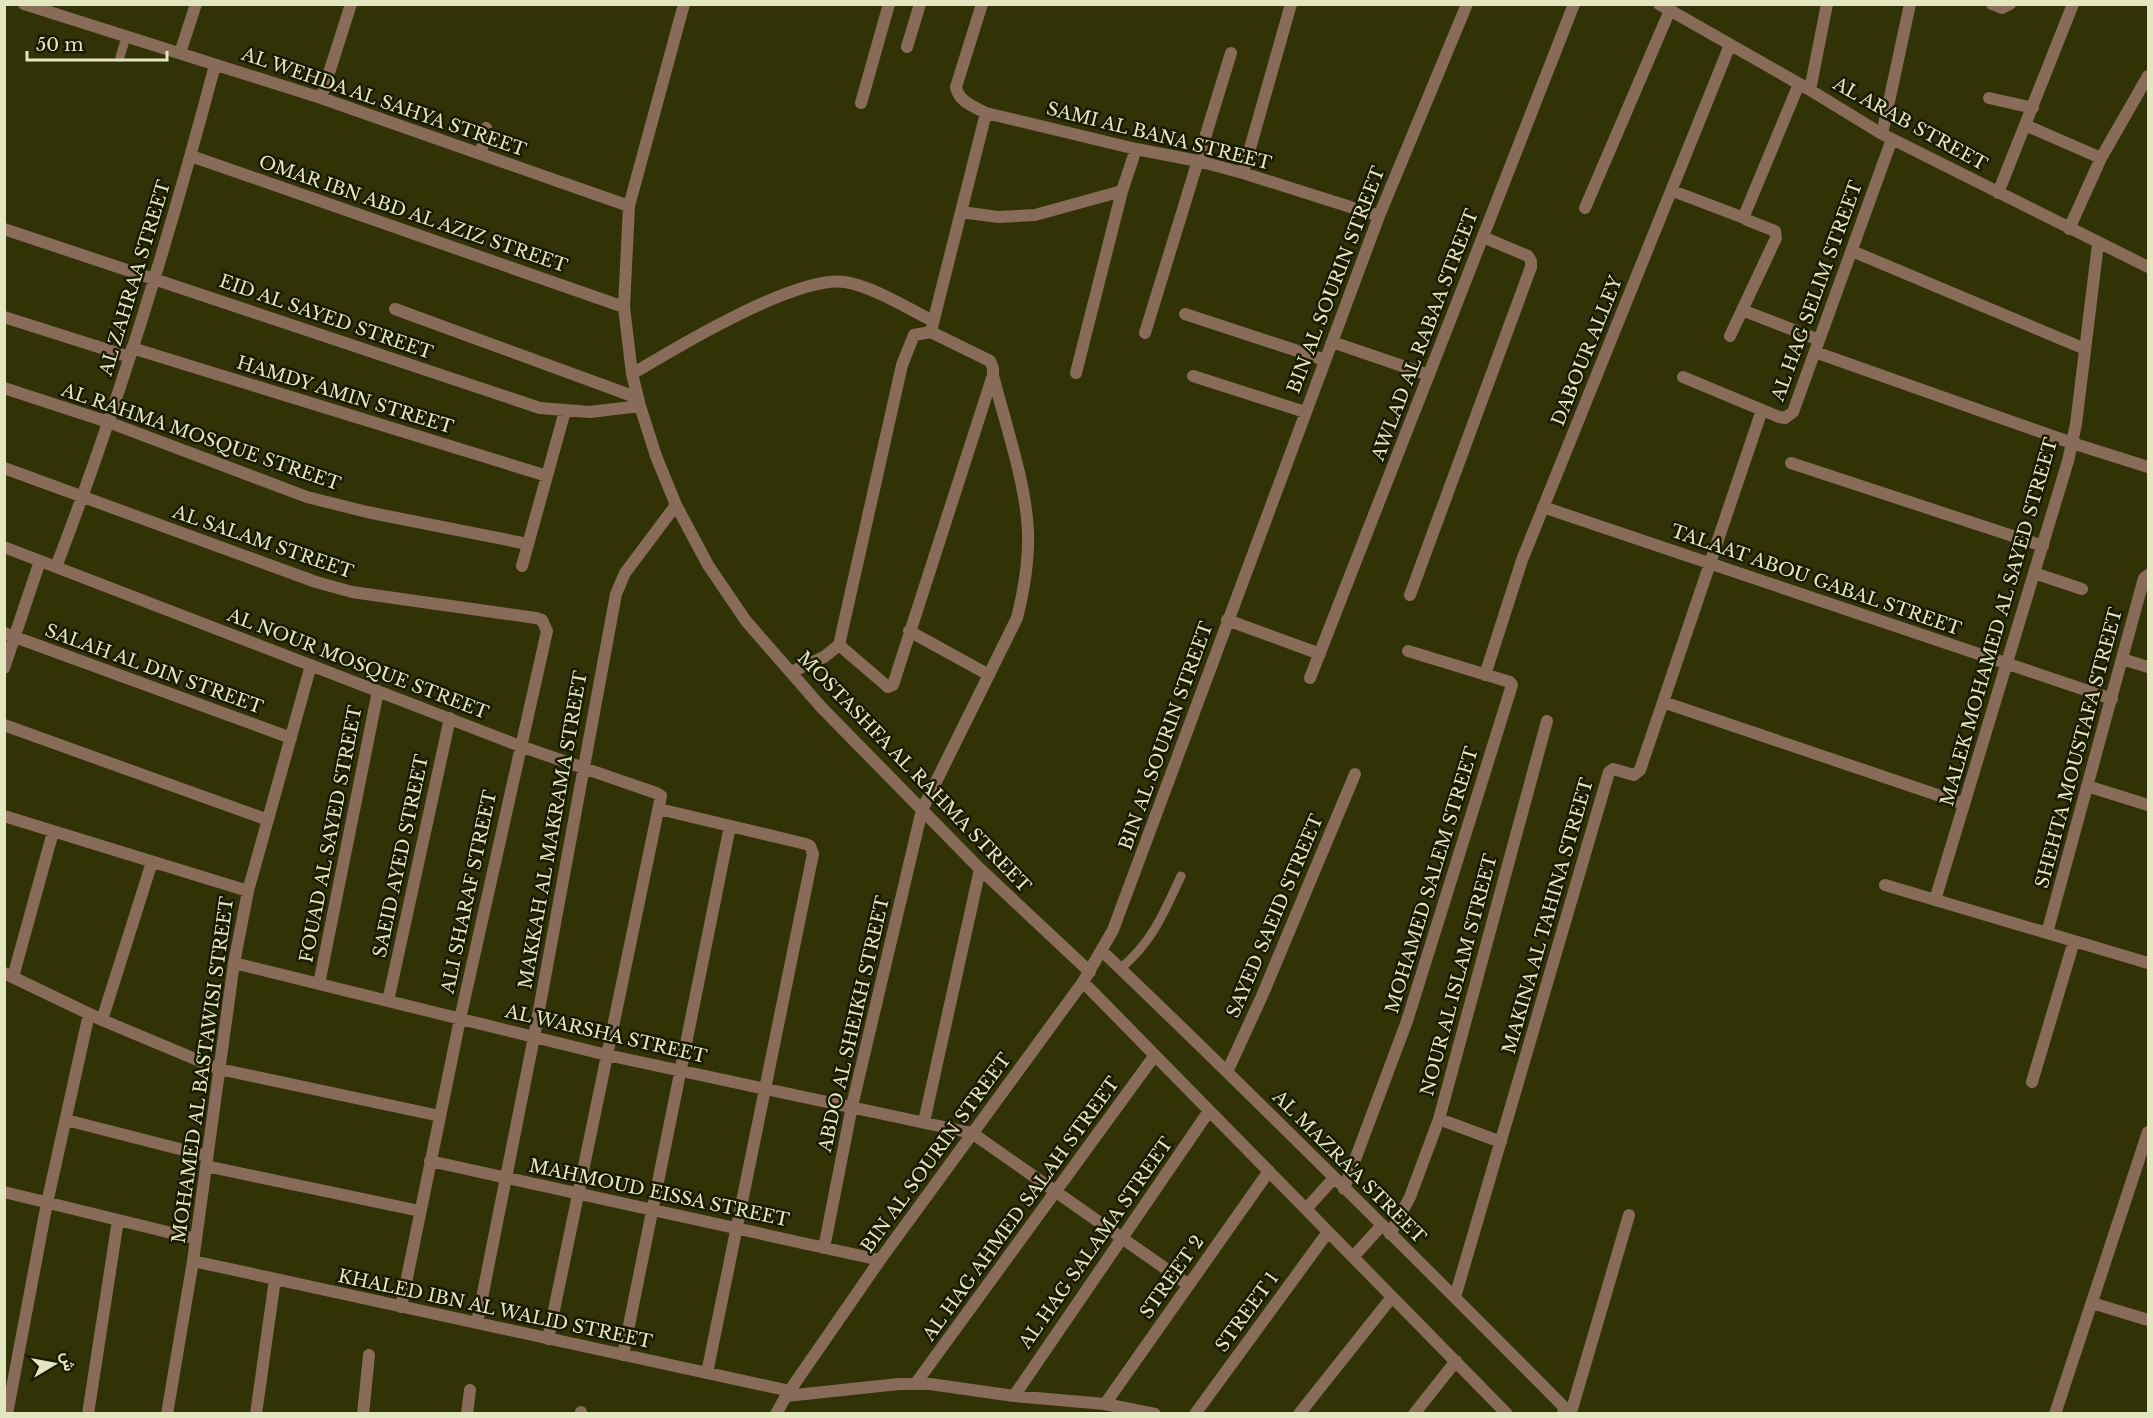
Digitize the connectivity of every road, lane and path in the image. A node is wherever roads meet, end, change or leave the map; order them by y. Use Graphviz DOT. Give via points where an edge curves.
graph roads {
  1 [pos="24,4"];
  2 [pos="196,4"];
  3 [pos="351,4"];
  4 [pos="684,4"];
  5 [pos="888,4"];
  6 [pos="920,4"];
  7 [pos="982,4"];
  8 [pos="1291,4"];
  9 [pos="1467,4"];
  10 [pos="1574,4"];
  11 [pos="1827,4"];
  12 [pos="1910,4"];
  13 [pos="1992,4"];
  14 [pos="2010,4"];
  15 [pos="2073,4"];
  16 [pos="1664,7"];
  17 [pos="126,37"];
  18 [pos="1730,45"];
  19 [pos="907,47"];
  20 [pos="1231,53"];
  21 [pos="180,54"];
  22 [pos="120,57"];
  23 [pos="216,65"];
  24 [pos="2148,79"];
  25 [pos="1804,87"];
  26 [pos="321,98"];
  27 [pos="1989,98"];
  28 [pos="861,103"];
  29 [pos="2033,108"];
  30 [pos="986,113"];
  31 [pos="2025,125"];
  32 [pos="486,128"];
  33 [pos="1887,136"];
  34 [pos="1136,149"];
  35 [pos="481,153"];
  36 [pos="191,156"];
  37 [pos="2101,158"];
  38 [pos="1198,160"];
  39 [pos="1244,173"];
  40 [pos="1122,191"];
  41 [pos="1673,191"];
  42 [pos="1998,193"];
  43 [pos="629,206"];
  44 [pos="1585,208"];
  45 [pos="961,212"];
  46 [pos="1379,216"];
  47 [pos="1744,218"];
  48 [pos="4,229"];
  49 [pos="2069,229"];
  50 [pos="1483,237"];
  51 [pos="2098,244"];
  52 [pos="1852,251"];
  53 [pos="2148,267"];
  54 [pos="155,279"];
  55 [pos="624,307"];
  56 [pos="394,309"];
  57 [pos="1742,310"];
  58 [pos="1185,314"];
  59 [pos="4,317"];
  60 [pos="932,326"];
  61 [pos="1145,333"];
  62 [pos="1730,336"];
  63 [pos="1332,342"];
  64 [pos="1817,346"];
  65 [pos="2085,349"];
  66 [pos="131,352"];
  67 [pos="1325,360"];
  68 [pos="1076,373"];
  69 [pos="633,374"];
  70 [pos="993,375"];
  71 [pos="1429,375"];
  72 [pos="1192,376"];
  73 [pos="1683,377"];
  74 [pos="4,388"];
  75 [pos="639,402"];
  76 [pos="1762,410"];
  77 [pos="565,411"];
  78 [pos="1305,412"];
  79 [pos="108,422"];
  80 [pos="2072,443"];
  81 [pos="1791,463"];
  82 [pos="2148,467"];
  83 [pos="4,468"];
  84 [pos="547,476"];
  85 [pos="83,497"];
  86 [pos="676,505"];
  87 [pos="1543,507"];
  88 [pos="528,544"];
  89 [pos="2043,546"];
  90 [pos="4,547"];
  91 [pos="40,561"];
  92 [pos="1710,563"];
  93 [pos="522,566"];
  94 [pos="56,567"];
  95 [pos="2034,573"];
  96 [pos="2148,575"];
  97 [pos="2082,589"];
  98 [pos="1410,595"];
  99 [pos="1227,620"];
  100 [pos="547,631"];
  101 [pos="909,632"];
  102 [pos="10,635"];
  103 [pos="839,645"];
  104 [pos="1408,651"];
  105 [pos="1320,654"];
  106 [pos="2122,659"];
  107 [pos="2007,663"];
  108 [pos="311,665"];
  109 [pos="2148,667"];
  110 [pos="4,668"];
  111 [pos="791,672"];
  112 [pos="988,675"];
  113 [pos="1485,675"];
  114 [pos="1310,678"];
  115 [pos="378,691"];
  116 [pos="2112,699"];
  117 [pos="1663,702"];
  118 [pos="450,718"];
  119 [pos="1547,721"];
  120 [pos="4,725"];
  121 [pos="291,738"];
  122 [pos="520,746"];
  123 [pos="583,767"];
  124 [pos="1355,774"];
  125 [pos="2087,786"];
  126 [pos="660,804"];
  127 [pos="1965,804"];
  128 [pos="2148,804"];
  129 [pos="922,810"];
  130 [pos="4,816"];
  131 [pos="268,820"];
  132 [pos="730,826"];
  133 [pos="53,832"];
  134 [pos="152,862"];
  135 [pos="980,869"];
  136 [pos="1181,876"];
  137 [pos="1884,885"];
  138 [pos="248,891"];
  139 [pos="1935,900"];
  140 [pos="2047,933"];
  141 [pos="2074,941"];
  142 [pos="1102,951"];
  143 [pos="234,963"];
  144 [pos="2148,963"];
  145 [pos="1120,969"];
  146 [pos="7,975"];
  147 [pos="1086,977"];
  148 [pos="319,984"];
  149 [pos="388,1001"];
  150 [pos="89,1014"];
  151 [pos="460,1019"];
  152 [pos="102,1020"];
  153 [pos="534,1037"];
  154 [pos="607,1055"];
  155 [pos="1155,1055"];
  156 [pos="219,1069"];
  157 [pos="681,1071"];
  158 [pos="1227,1072"];
  159 [pos="2032,1082"];
  160 [pos="765,1088"];
  161 [pos="852,1106"];
  162 [pos="1209,1111"];
  163 [pos="440,1116"];
  164 [pos="1438,1119"];
  165 [pos="66,1120"];
  166 [pos="924,1122"];
  167 [pos="2148,1132"];
  168 [pos="972,1133"];
  169 [pos="1500,1142"];
  170 [pos="206,1161"];
  171 [pos="430,1161"];
  172 [pos="1269,1171"];
  173 [pos="506,1178"];
  174 [pos="1334,1178"];
  175 [pos="1344,1189"];
  176 [pos="1055,1191"];
  177 [pos="4,1192"];
  178 [pos="579,1194"];
  179 [pos="47,1203"];
  180 [pos="1306,1209"];
  181 [pos="652,1210"];
  182 [pos="420,1211"];
  183 [pos="1629,1215"];
  184 [pos="118,1220"];
  185 [pos="737,1229"];
  186 [pos="1386,1229"];
  187 [pos="1328,1232"];
  188 [pos="1121,1238"];
  189 [pos="196,1239"];
  190 [pos="824,1248"];
  191 [pos="1353,1257"];
  192 [pos="880,1260"];
  193 [pos="193,1261"];
  194 [pos="275,1279"];
  195 [pos="1189,1285"];
  196 [pos="1392,1297"];
  197 [pos="1455,1297"];
  198 [pos="2092,1303"];
  199 [pos="401,1306"];
  200 [pos="2148,1320"];
  201 [pos="477,1323"];
  202 [pos="548,1339"];
  203 [pos="369,1355"];
  204 [pos="623,1355"];
  205 [pos="1456,1361"];
  206 [pos="707,1373"];
  207 [pos="915,1383"];
  208 [pos="470,1390"];
  209 [pos="788,1394"];
  210 [pos="1014,1395"];
  211 [pos="1105,1404"];
  212 [pos="7,1413"];
  213 [pos="88,1413"];
  214 [pos="167,1413"];
  215 [pos="256,1413"];
  216 [pos="363,1413"];
  217 [pos="467,1413"];
  218 [pos="776,1413"];
  219 [pos="1155,1413"];
  220 [pos="1195,1413"];
  221 [pos="1299,1413"];
  222 [pos="1414,1413"];
  223 [pos="1507,1413"];
  224 [pos="1564,1413"];
  225 [pos="2055,1413"];
  1 -- 17 [label="street, AL WEHDA AL SAHYA STREET"];
  2 -- 21 [label="street"];
  3 -- 26 [label="street"];
  4 -- 43 [label="street, MOSTASHFA AL RAHMA STREET"];
  5 -- 28 [label="street"];
  6 -- 19 [label="street"];
  7 -- 30 [label="street, SAMI AL BANA STREET" via="956,87 958,96"];
  8 -- 39 [label="street"];
  9 -- 46 [label="street, BIN AL SOURIN STREET"];
  10 -- 50 [label="street, AWLAD AL RABAA STREET"];
  11 -- 25 [label="street"];
  12 -- 33 [label="street, AL HAG SELIM STREET"];
  13 -- 14 [label="street" via="2001,8"];
  15 -- 29 [label="street"];
  16 -- 18 [label="street, AL ARAB STREET"];
  16 -- 44 [label="street"];
  17 -- 21 [label="street, AL WEHDA AL SAHYA STREET"];
  17 -- 22 [label="lane"];
  18 -- 25 [label="street, AL ARAB STREET"];
  18 -- 41 [label="street, DABOUR ALLEY"];
  20 -- 38 [label="street"];
  21 -- 23 [label="street, AL WEHDA AL SAHYA STREET"];
  23 -- 26 [label="street, AL WEHDA AL SAHYA STREET"];
  23 -- 36 [label="street, AL ZAHRAA STREET"];
  24 -- 37 [label="street"];
  25 -- 33 [label="street, AL ARAB STREET"];
  25 -- 47 [label="street"];
  26 -- 35 [label="street, AL WEHDA AL SAHYA STREET"];
  27 -- 29 [label="street"];
  29 -- 31 [label="street"];
  30 -- 34 [label="street, SAMI AL BANA STREET"];
  30 -- 45 [label="street"];
  31 -- 37 [label="street"];
  31 -- 42 [label="street"];
  32 -- 35 [label="street"];
  33 -- 42 [label="street, AL ARAB STREET"];
  33 -- 52 [label="street, AL HAG SELIM STREET"];
  34 -- 38 [label="street, SAMI AL BANA STREET"];
  34 -- 40 [label="street"];
  35 -- 43 [label="street, AL WEHDA AL SAHYA STREET"];
  36 -- 54 [label="street, AL ZAHRAA STREET"];
  36 -- 55 [label="street, OMAR IBN ABD AL AZIZ STREET"];
  37 -- 49 [label="street"];
  38 -- 39 [label="street, SAMI AL BANA STREET"];
  38 -- 61 [label="street"];
  39 -- 46 [label="street, SAMI AL BANA STREET"];
  40 -- 45 [label="street" via="1035,215 998,217"];
  40 -- 68 [label="street"];
  41 -- 47 [label="street"];
  41 -- 87 [label="street, DABOUR ALLEY"];
  42 -- 49 [label="street, AL ARAB STREET"];
  43 -- 55 [label="street, MOSTASHFA AL RAHMA STREET"];
  45 -- 60 [label="street"];
  46 -- 63 [label="street, BIN AL SOURIN STREET"];
  47 -- 57 [label="street" via="1775,231 1776,238"];
  48 -- 54 [label="street, EID AL SAYED STREET"];
  49 -- 51 [label="street, AL ARAB STREET"];
  50 -- 71 [label="street, AWLAD AL RABAA STREET"];
  50 -- 98 [label="street" via="1528,256 1531,267"];
  51 -- 53 [label="street, AL ARAB STREET"];
  51 -- 65 [label="street, MALEK MOHAMED AL SAYED STREET"];
  52 -- 64 [label="street, AL HAG SELIM STREET"];
  52 -- 65 [label="street"];
  54 -- 66 [label="street, AL ZAHRAA STREET"];
  54 -- 77 [label="street, EID AL SAYED STREET" via="540,408"];
  55 -- 69 [label="street, MOSTASHFA AL RAHMA STREET"];
  56 -- 75 [label="street"];
  57 -- 62 [label="street"];
  57 -- 64 [label="street"];
  58 -- 67 [label="street"];
  59 -- 66 [label="street"];
  60 -- 69 [label="street" via="864,287 844,282 813,284 694,337"];
  60 -- 70 [label="street" via="990,361"];
  60 -- 103 [label="street" via="914,335 902,365"];
  63 -- 67 [label="street, BIN AL SOURIN STREET"];
  63 -- 71 [label="street"];
  64 -- 76 [label="street, AL HAG SELIM STREET" via="1790,416 1779,417"];
  64 -- 80 [label="street"];
  65 -- 80 [label="street, MALEK MOHAMED AL SAYED STREET"];
  66 -- 79 [label="street, AL ZAHRAA STREET"];
  66 -- 84 [label="street, HAMDY AMIN STREET"];
  67 -- 78 [label="street, BIN AL SOURIN STREET"];
  69 -- 75 [label="street, MOSTASHFA AL RAHMA STREET"];
  70 -- 101 [label="street"];
  70 -- 112 [label="street, ABDO AL SHEIKH STREET" via="1024,501 1028,563 1017,618"];
  71 -- 105 [label="street, AWLAD AL RABAA STREET"];
  72 -- 78 [label="street"];
  73 -- 76 [label="street, AL HAG SELIM STREET"];
  74 -- 79 [label="street, AL RAHMA MOSQUE STREET"];
  75 -- 77 [label="street, EID AL SAYED STREET" via="590,412"];
  75 -- 86 [label="street, MOSTASHFA AL RAHMA STREET"];
  76 -- 92 [label="street, MAKINA AL TAHINA STREET"];
  77 -- 84 [label="street"];
  78 -- 99 [label="street, BIN AL SOURIN STREET"];
  79 -- 85 [label="street, AL ZAHRAA STREET"];
  79 -- 88 [label="street, AL RAHMA MOSQUE STREET" via="307,497"];
  80 -- 82 [label="street"];
  80 -- 89 [label="street, MALEK MOHAMED AL SAYED STREET"];
  81 -- 89 [label="street"];
  83 -- 85 [label="street, AL SALAM STREET"];
  84 -- 88 [label="street"];
  85 -- 94 [label="street, AL ZAHRAA STREET"];
  85 -- 100 [label="street, AL SALAM STREET" via="325,585 536,618 542,620"];
  86 -- 111 [label="street, MOSTASHFA AL RAHMA STREET" via="708,565 746,621"];
  86 -- 123 [label="street, MAKKAH AL MAKRAMA STREET" via="620,583"];
  87 -- 92 [label="street, TALAAT ABOU GABAL STREET"];
  87 -- 113 [label="street, DABOUR ALLEY"];
  88 -- 93 [label="street"];
  89 -- 95 [label="street, MALEK MOHAMED AL SAYED STREET"];
  90 -- 91 [label="street, AL NOUR MOSQUE STREET"];
  91 -- 94 [label="street, AL NOUR MOSQUE STREET"];
  91 -- 102 [label="street"];
  92 -- 107 [label="street, TALAAT ABOU GABAL STREET"];
  92 -- 117 [label="street, MAKINA AL TAHINA STREET"];
  94 -- 108 [label="street, AL NOUR MOSQUE STREET"];
  95 -- 97 [label="street"];
  95 -- 107 [label="street, MALEK MOHAMED AL SAYED STREET"];
  96 -- 106 [label="street, SHEHTA MOUSTAFA STREET"];
  99 -- 105 [label="street"];
  99 -- 142 [label="street, BIN AL SOURIN STREET" via="1123,908"];
  100 -- 122 [label="street, ALI SHARAF STREET"];
  101 -- 103 [label="street" via="891,687"];
  101 -- 112 [label="street"];
  102 -- 110 [label="street"];
  102 -- 121 [label="street, SALAH AL DIN STREET"];
  103 -- 111 [label="street" via="824,657"];
  104 -- 113 [label="street, MOHAMED SALEM STREET"];
  105 -- 114 [label="street, AWLAD AL RABAA STREET"];
  106 -- 109 [label="street"];
  106 -- 116 [label="street, SHEHTA MOUSTAFA STREET"];
  107 -- 116 [label="street, TALAAT ABOU GABAL STREET"];
  107 -- 127 [label="street, MALEK MOHAMED AL SAYED STREET"];
  108 -- 115 [label="street, AL NOUR MOSQUE STREET"];
  108 -- 121 [label="street, MOHAMED AL BASTAWISI STREET"];
  111 -- 129 [label="street, MOSTASHFA AL RAHMA STREET"];
  112 -- 129 [label="street, ABDO AL SHEIKH STREET"];
  113 -- 175 [label="street, MOHAMED SALEM STREET" via="1512,685 1407,1021"];
  115 -- 118 [label="street, AL NOUR MOSQUE STREET"];
  115 -- 148 [label="street, FOUAD AL SAYED STREET"];
  116 -- 125 [label="street, SHEHTA MOUSTAFA STREET"];
  117 -- 127 [label="street"];
  117 -- 169 [label="street, MAKINA AL TAHINA STREET" via="1640,770 1634,775 1613,769 1609,772"];
  118 -- 122 [label="street, AL NOUR MOSQUE STREET"];
  118 -- 149 [label="street, SAEID AYED STREET"];
  119 -- 164 [label="street, NOUR AL ISLAM STREET"];
  120 -- 131 [label="street"];
  121 -- 131 [label="street, MOHAMED AL BASTAWISI STREET"];
  122 -- 123 [label="street, AL NOUR MOSQUE STREET"];
  122 -- 151 [label="street, ALI SHARAF STREET"];
  123 -- 126 [label="street, AL NOUR MOSQUE STREET" via="659,794"];
  123 -- 153 [label="street, MAKKAH AL MAKRAMA STREET"];
  124 -- 158 [label="street, SAYED SAEID STREET"];
  125 -- 128 [label="street"];
  125 -- 140 [label="street, SHEHTA MOUSTAFA STREET"];
  126 -- 132 [label="street, AL NOUR MOSQUE STREET"];
  126 -- 154 [label="street"];
  127 -- 139 [label="street, MALEK MOHAMED AL SAYED STREET"];
  129 -- 135 [label="street, MOSTASHFA AL RAHMA STREET"];
  129 -- 161 [label="street, ABDO AL SHEIKH STREET"];
  130 -- 133 [label="street"];
  131 -- 138 [label="street, MOHAMED AL BASTAWISI STREET"];
  132 -- 157 [label="street"];
  132 -- 160 [label="street, AL NOUR MOSQUE STREET" via="806,844 812,850"];
  133 -- 134 [label="street"];
  133 -- 146 [label="street"];
  134 -- 138 [label="street"];
  134 -- 152 [label="street"];
  135 -- 147 [label="street, MOSTASHFA AL RAHMA STREET"];
  135 -- 166 [label="street"];
  136 -- 145 [label="lane" via="1154,933"];
  137 -- 139 [label="street"];
  138 -- 143 [label="street, MOHAMED AL BASTAWISI STREET"];
  139 -- 140 [label="street"];
  140 -- 141 [label="street"];
  141 -- 144 [label="street"];
  141 -- 159 [label="street"];
  142 -- 145 [label="street, AL MAZRA'A STREET"];
  142 -- 147 [label="street, BIN AL SOURIN STREET"];
  143 -- 148 [label="street, AL WARSHA STREET"];
  143 -- 156 [label="street, MOHAMED AL BASTAWISI STREET"];
  145 -- 158 [label="street, AL MAZRA'A STREET"];
  146 -- 150 [label="street"];
  147 -- 155 [label="street"];
  147 -- 168 [label="street, BIN AL SOURIN STREET"];
  148 -- 149 [label="street, AL WARSHA STREET"];
  149 -- 151 [label="street, AL WARSHA STREET"];
  150 -- 152 [label="street"];
  150 -- 165 [label="street"];
  151 -- 153 [label="street, AL WARSHA STREET"];
  151 -- 163 [label="street, ALI SHARAF STREET"];
  152 -- 156 [label="street"];
  153 -- 154 [label="street, AL WARSHA STREET"];
  153 -- 173 [label="street, MAKKAH AL MAKRAMA STREET"];
  154 -- 157 [label="street, AL WARSHA STREET"];
  154 -- 178 [label="street"];
  155 -- 162 [label="street"];
  155 -- 176 [label="street, AL HAG AHMED SALAH STREET"];
  156 -- 163 [label="street"];
  156 -- 170 [label="street, MOHAMED AL BASTAWISI STREET"];
  157 -- 160 [label="street, AL WARSHA STREET"];
  157 -- 181 [label="street"];
  158 -- 174 [label="street, AL MAZRA'A STREET"];
  160 -- 161 [label="street, AL WARSHA STREET"];
  160 -- 185 [label="street"];
  161 -- 166 [label="street, AL WARSHA STREET"];
  161 -- 190 [label="street, ABDO AL SHEIKH STREET"];
  162 -- 172 [label="street"];
  162 -- 188 [label="street, AL HAG SALAMA STREET"];
  163 -- 171 [label="street, ALI SHARAF STREET"];
  164 -- 169 [label="street"];
  164 -- 186 [label="street, NOUR AL ISLAM STREET" via="1410,1197"];
  165 -- 170 [label="street"];
  165 -- 179 [label="street"];
  166 -- 168 [label="street, AL WARSHA STREET"];
  167 -- 198 [label="street"];
  168 -- 176 [label="street"];
  168 -- 192 [label="street, BIN AL SOURIN STREET"];
  169 -- 197 [label="street, MAKINA AL TAHINA STREET"];
  170 -- 182 [label="street"];
  170 -- 189 [label="street, MOHAMED AL BASTAWISI STREET"];
  171 -- 173 [label="street, MAHMOUD EISSA STREET"];
  171 -- 182 [label="street, ALI SHARAF STREET"];
  172 -- 180 [label="street"];
  172 -- 195 [label="street, STREET 2"];
  173 -- 178 [label="street, MAHMOUD EISSA STREET"];
  173 -- 201 [label="street, MAKKAH AL MAKRAMA STREET"];
  174 -- 175 [label="street, AL MAZRA'A STREET"];
  174 -- 180 [label="street"];
  175 -- 186 [label="street, AL MAZRA'A STREET"];
  176 -- 188 [label="street"];
  176 -- 207 [label="street, AL HAG AHMED SALAH STREET"];
  177 -- 179 [label="street"];
  178 -- 181 [label="street, MAHMOUD EISSA STREET"];
  178 -- 202 [label="street"];
  179 -- 184 [label="street"];
  179 -- 212 [label="street"];
  180 -- 187 [label="street"];
  181 -- 185 [label="street, MAHMOUD EISSA STREET"];
  181 -- 204 [label="street"];
  182 -- 199 [label="street, ALI SHARAF STREET"];
  183 -- 224 [label="street" via="1572,1409"];
  184 -- 189 [label="street"];
  184 -- 213 [label="street"];
  185 -- 190 [label="street, MAHMOUD EISSA STREET"];
  185 -- 206 [label="street"];
  186 -- 191 [label="street, NOUR AL ISLAM STREET"];
  186 -- 197 [label="street, AL MAZRA'A STREET"];
  187 -- 191 [label="street"];
  187 -- 220 [label="street, STREET 1"];
  188 -- 195 [label="street"];
  188 -- 210 [label="street, AL HAG SALAMA STREET"];
  189 -- 193 [label="street, MOHAMED AL BASTAWISI STREET"];
  190 -- 192 [label="street, MAHMOUD EISSA STREET"];
  191 -- 196 [label="street"];
  192 -- 209 [label="street, BIN AL SOURIN STREET"];
  193 -- 194 [label="street, KHALED IBN AL WALID STREET"];
  193 -- 214 [label="street, MOHAMED AL BASTAWISI STREET"];
  194 -- 199 [label="street, KHALED IBN AL WALID STREET"];
  194 -- 215 [label="street"];
  195 -- 211 [label="street, STREET 2"];
  196 -- 205 [label="street"];
  196 -- 221 [label="street"];
  197 -- 224 [label="street, AL MAZRA'A STREET" via="1563,1406"];
  198 -- 200 [label="street"];
  198 -- 225 [label="street"];
  199 -- 201 [label="street, KHALED IBN AL WALID STREET"];
  201 -- 202 [label="street, KHALED IBN AL WALID STREET"];
  202 -- 204 [label="street, KHALED IBN AL WALID STREET"];
  203 -- 216 [label="street"];
  204 -- 206 [label="street, KHALED IBN AL WALID STREET"];
  205 -- 222 [label="street"];
  205 -- 223 [label="street"];
  206 -- 209 [label="street, KHALED IBN AL WALID STREET"];
  207 -- 209 [label="street, KHALED IBN AL WALID STREET"];
  207 -- 210 [label="street, KHALED IBN AL WALID STREET"];
  208 -- 217 [label="street"];
  209 -- 218 [label="street, BIN AL SOURIN STREET"];
  210 -- 211 [label="street, KHALED IBN AL WALID STREET"];
  211 -- 219 [label="street, KHALED IBN AL WALID STREET"];
}
